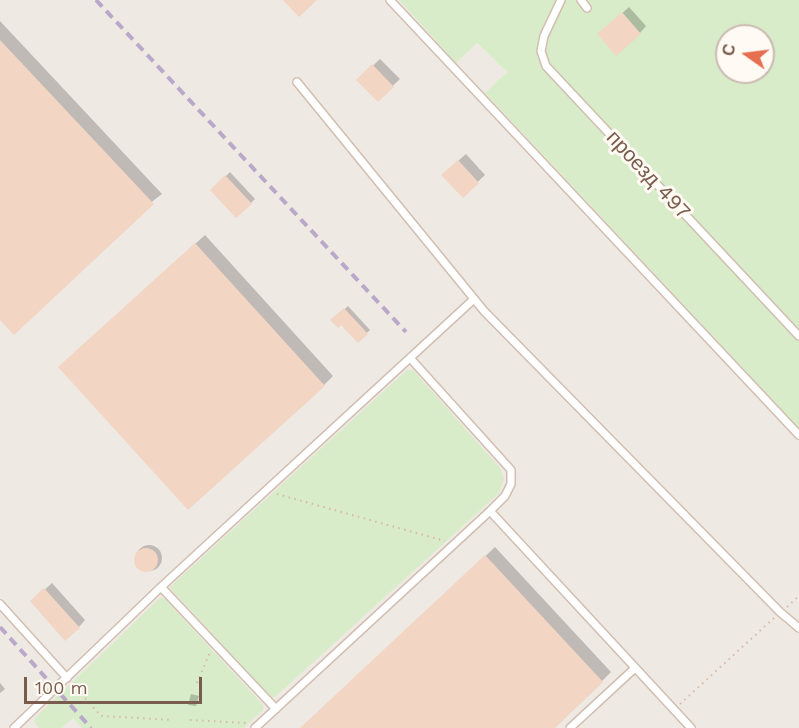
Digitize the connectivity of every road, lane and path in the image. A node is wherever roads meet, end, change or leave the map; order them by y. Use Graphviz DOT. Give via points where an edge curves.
graph roads {
  1 [pos="390,0"];
  2 [pos="561,0"];
  3 [pos="581,0"];
  4 [pos="587,8"];
  5 [pos="297,82"];
  6 [pos="474,299"];
  7 [pos="799,336"];
  8 [pos="411,359"];
  9 [pos="799,435"];
  10 [pos="266,491"];
  11 [pos="490,511"];
  12 [pos="454,544"];
  13 [pos="161,587"];
  14 [pos="799,596"];
  15 [pos="0,604"];
  16 [pos="780,612"];
  17 [pos="799,628"];
  18 [pos="214,643"];
  19 [pos="635,668"];
  20 [pos="67,678"];
  21 [pos="197,683"];
  22 [pos="276,709"];
  23 [pos="674,710"];
  24 [pos="173,720"];
  25 [pos="190,720"];
  26 [pos="18,726"];
  27 [pos="257,726"];
  28 [pos="570,728"];
  29 [pos="691,728"];
  1 -- 9 [label="lane"];
  2 -- 7 [label="lane, проезд 497" via="544,36 541,51 546,66"];
  3 -- 4 [label="lane"];
  5 -- 6 [label="lane"];
  6 -- 8 [label="lane"];
  6 -- 16 [label="lane"];
  8 -- 10 [label="lane"];
  8 -- 11 [label="lane" via="511,470 511,484 505,496"];
  10 -- 12 [label="path"];
  10 -- 13 [label="lane"];
  11 -- 12 [label="lane"];
  11 -- 19 [label="lane"];
  12 -- 22 [label="lane"];
  13 -- 18 [label="lane"];
  13 -- 20 [label="lane"];
  14 -- 16 [label="path"];
  15 -- 20 [label="lane"];
  16 -- 17 [label="lane"];
  16 -- 23 [label="path"];
  18 -- 21 [label="path"];
  18 -- 22 [label="lane"];
  19 -- 23 [label="lane"];
  19 -- 28 [label="lane"];
  20 -- 24 [label="path" via="100,716"];
  20 -- 26 [label="lane"];
  22 -- 27 [label="lane"];
  23 -- 29 [label="lane"];
  25 -- 27 [label="path"];
}
